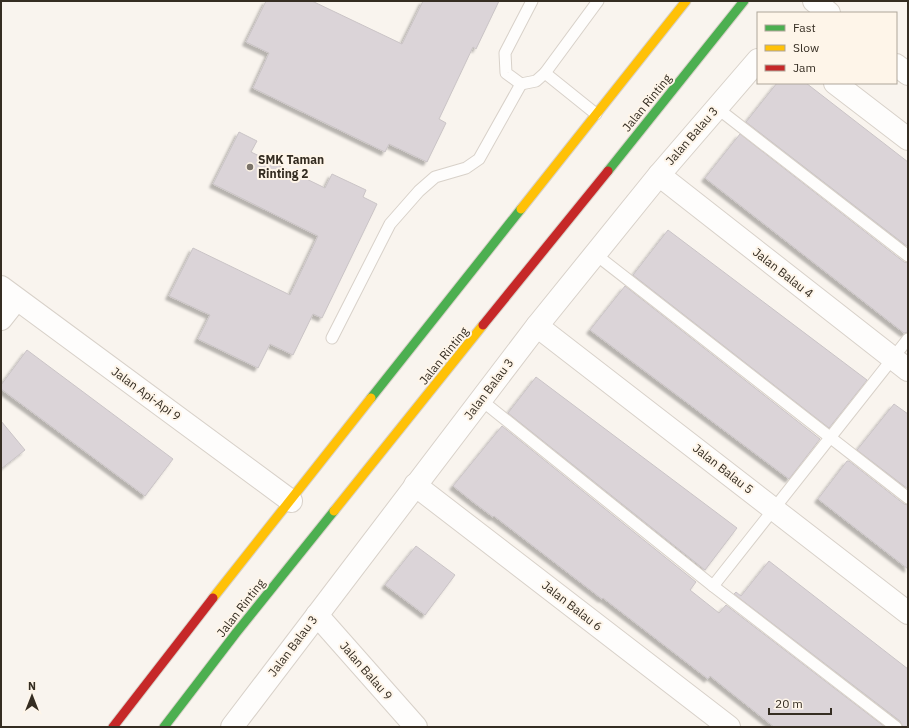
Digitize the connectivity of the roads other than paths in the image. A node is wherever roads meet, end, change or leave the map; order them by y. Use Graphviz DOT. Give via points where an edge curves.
graph roads {
  1 [pos="532,1"];
  2 [pos="598,1"];
  3 [pos="686,1"];
  4 [pos="744,1"];
  5 [pos="814,1"];
  6 [pos="828,12"];
  7 [pos="757,61"];
  8 [pos="897,66"];
  9 [pos="545,73"];
  10 [pos="908,74"];
  11 [pos="521,84"];
  12 [pos="836,84"];
  13 [pos="717,108"];
  14 [pos="596,114"];
  15 [pos="908,139"];
  16 [pos="659,175"];
  17 [pos="595,254"];
  18 [pos="908,256"];
  19 [pos="9,294"];
  20 [pos="1,319"];
  21 [pos="537,326"];
  22 [pos="332,338"];
  23 [pos="908,339"];
  24 [pos="900,364"];
  25 [pos="480,400"];
  26 [pos="830,437"];
  27 [pos="415,485"];
  28 [pos="908,498"];
  29 [pos="291,501"];
  30 [pos="774,509"];
  31 [pos="713,586"];
  32 [pos="908,613"];
  33 [pos="317,615"];
  34 [pos="113,727"];
  35 [pos="164,727"];
  36 [pos="232,727"];
  37 [pos="416,727"];
  38 [pos="728,727"];
  39 [pos="896,727"];
  1 -- 11 [label="lane" via="505,53 506,73"];
  2 -- 9 [label="lane"];
  3 -- 14 [label="main road"];
  4 -- 35 [label="main road, Jalan Rinting" via="246,621"];
  5 -- 6 [label="street"];
  7 -- 13 [label="street, Jalan Balau 3"];
  8 -- 10 [label="street"];
  9 -- 11 [label="lane" via="536,81"];
  9 -- 14 [label="lane"];
  11 -- 22 [label="lane" via="479,159 466,168 434,177 390,224"];
  12 -- 15 [label="street"];
  13 -- 16 [label="street, Jalan Balau 3"];
  13 -- 18 [label="lane"];
  14 -- 29 [label="main road"];
  16 -- 17 [label="street, Jalan Balau 3"];
  16 -- 24 [label="street, Jalan Balau 4"];
  17 -- 21 [label="street, Jalan Balau 3"];
  17 -- 26 [label="lane"];
  19 -- 20 [label="street"];
  19 -- 29 [label="street, Jalan Api-Api 9"];
  21 -- 25 [label="street, Jalan Balau 3"];
  21 -- 30 [label="street, Jalan Balau 5"];
  23 -- 24 [label="lane"];
  24 -- 26 [label="lane"];
  25 -- 27 [label="street, Jalan Balau 3"];
  25 -- 31 [label="lane"];
  26 -- 28 [label="lane"];
  26 -- 30 [label="lane"];
  27 -- 33 [label="street, Jalan Balau 3"];
  27 -- 38 [label="street, Jalan Balau 6"];
  29 -- 34 [label="main road"];
  30 -- 31 [label="lane"];
  30 -- 32 [label="street, Jalan Balau 5"];
  31 -- 39 [label="lane"];
  33 -- 36 [label="street, Jalan Balau 3"];
  33 -- 37 [label="street, Jalan Balau 9"];
}
